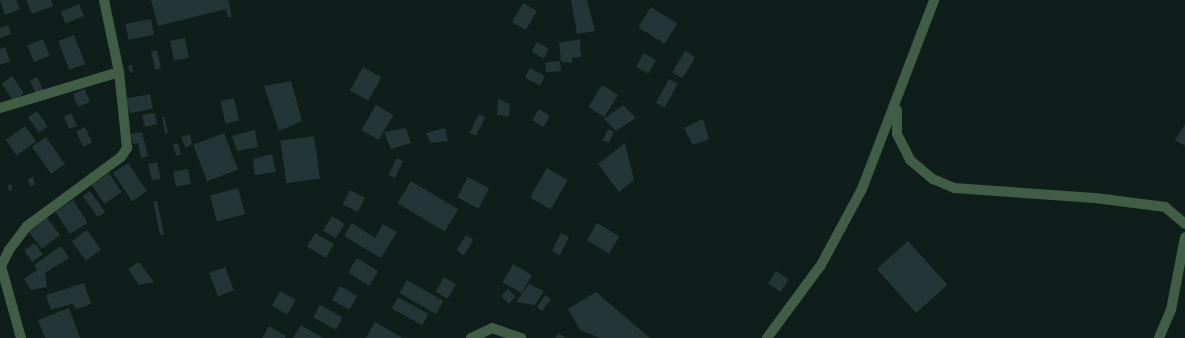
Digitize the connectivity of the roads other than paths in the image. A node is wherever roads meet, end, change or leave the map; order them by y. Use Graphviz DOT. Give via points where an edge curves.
graph roads {
  1 [pos="104,0"];
  2 [pos="934,0"];
  3 [pos="119,72"];
  4 [pos="897,105"];
  5 [pos="0,108"];
  6 [pos="1185,224"];
  7 [pos="1185,237"];
  8 [pos="21,338"];
  9 [pos="471,338"];
  10 [pos="521,338"];
  11 [pos="767,338"];
  12 [pos="1159,338"];
  1 -- 3 [label="street"];
  2 -- 4 [label="street"];
  3 -- 5 [label="street"];
  3 -- 8 [label="street" via="127,148 121,157 27,226 1,266"];
  4 -- 6 [label="street" via="897,134 910,160 932,179 954,188 1165,207"];
  4 -- 11 [label="street" via="862,189 821,265"];
  7 -- 12 [label="street" via="1171,310"];
  9 -- 10 [label="street" via="492,328"];
}
